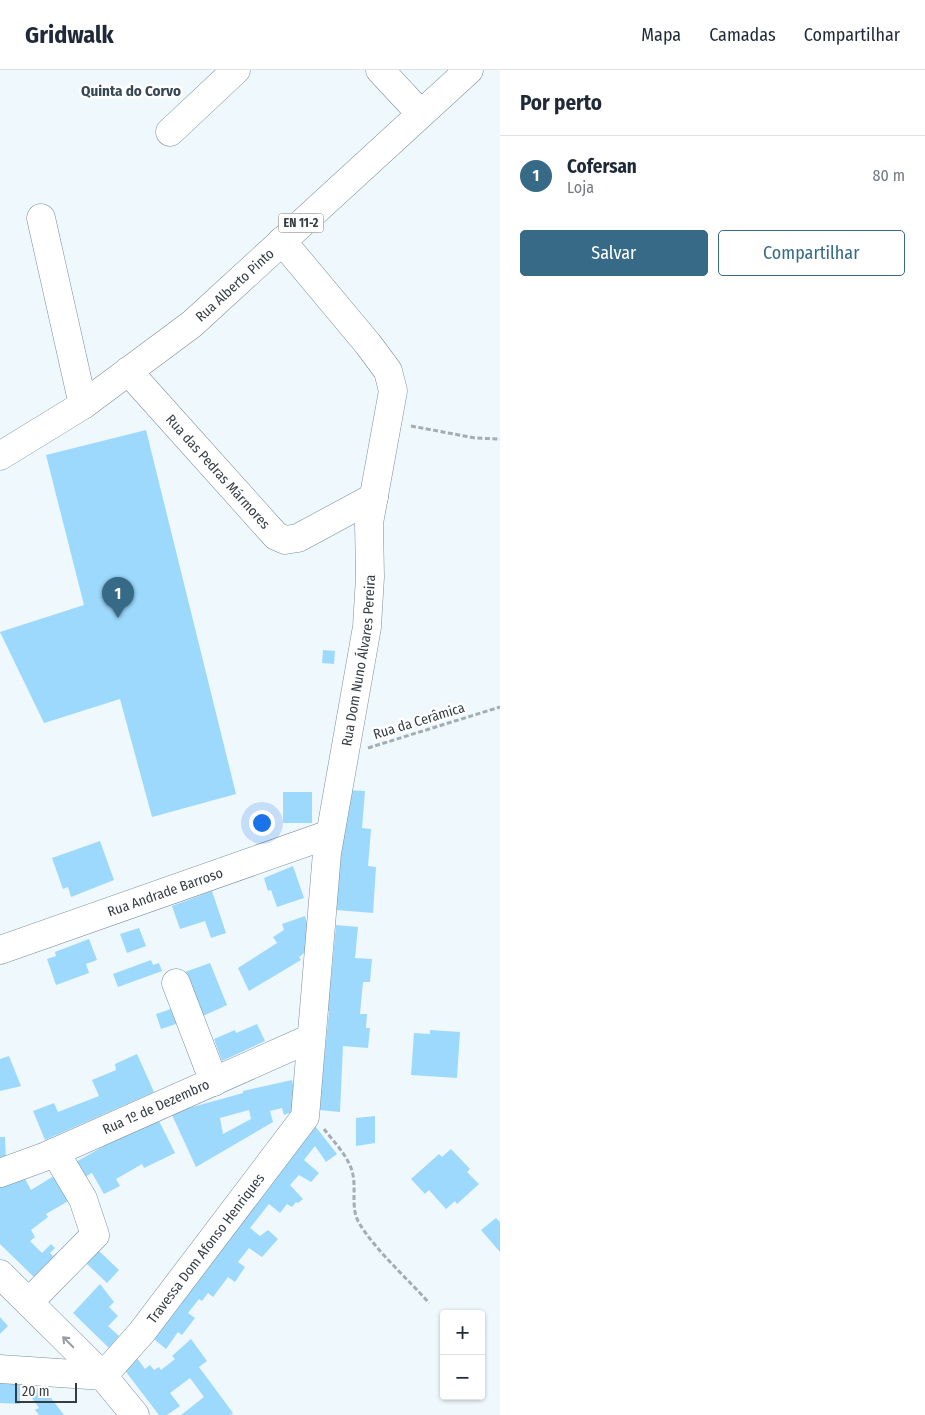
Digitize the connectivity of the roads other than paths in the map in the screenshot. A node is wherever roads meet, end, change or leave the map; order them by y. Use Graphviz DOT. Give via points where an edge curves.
graph roads {
  1 [pos="236,70"];
  2 [pos="380,70"];
  3 [pos="469,70"];
  4 [pos="420,113"];
  5 [pos="170,132"];
  6 [pos="41,218"];
  7 [pos="282,241"];
  8 [pos="128,371"];
  9 [pos="83,405"];
  10 [pos="0,456"];
  11 [pos="374,497"];
  12 [pos="330,834"];
  13 [pos="0,950"];
  14 [pos="176,983"];
  15 [pos="311,1038"];
  16 [pos="214,1082"];
  17 [pos="305,1111"];
  18 [pos="55,1152"];
  19 [pos="0,1173"];
  20 [pos="0,1274"];
  21 [pos="28,1302"];
  22 [pos="0,1369"];
  23 [pos="103,1376"];
  24 [pos="135,1415"];
  1 -- 5 [label="street"];
  2 -- 4 [label="street"];
  3 -- 4 [label="street, Rua Alberto Pinto / EN 11-2"];
  4 -- 7 [label="street, Rua Alberto Pinto / EN 11-2"];
  6 -- 9 [label="street"];
  7 -- 8 [label="street, Rua Alberto Pinto / EN 11-2" via="192,324"];
  7 -- 11 [label="street, Rua Dom Nuno Álvares Pereira" via="388,371 393,391"];
  8 -- 9 [label="street, EN 11-2"];
  8 -- 11 [label="street, Rua das Pedras Mármores" via="281,538 298,538"];
  9 -- 10 [label="street, EN 11-2"];
  11 -- 12 [label="street, Rua Dom Nuno Álvares Pereira" via="368,522 370,577 367,627"];
  12 -- 13 [label="street, Rua Andrade Barroso"];
  12 -- 15 [label="street, Rua Dom Nuno Álvares Pereira"];
  14 -- 16 [label="street"];
  15 -- 16 [label="street, Rua 1º de Dezembro"];
  15 -- 17 [label="street, Rua Dom Nuno Álvares Pereira"];
  16 -- 18 [label="street, Rua 1º de Dezembro"];
  17 -- 23 [label="street, Travessa Dom Afonso Henriques" via="148,1324"];
  18 -- 19 [label="street, Rua 1º de Dezembro"];
  18 -- 21 [label="street" via="83,1199 95,1235"];
  20 -- 21 [label="street"];
  23 -- 21 [label="street, one-way"];
  22 -- 23 [label="street"];
  23 -- 24 [label="street"];
}
